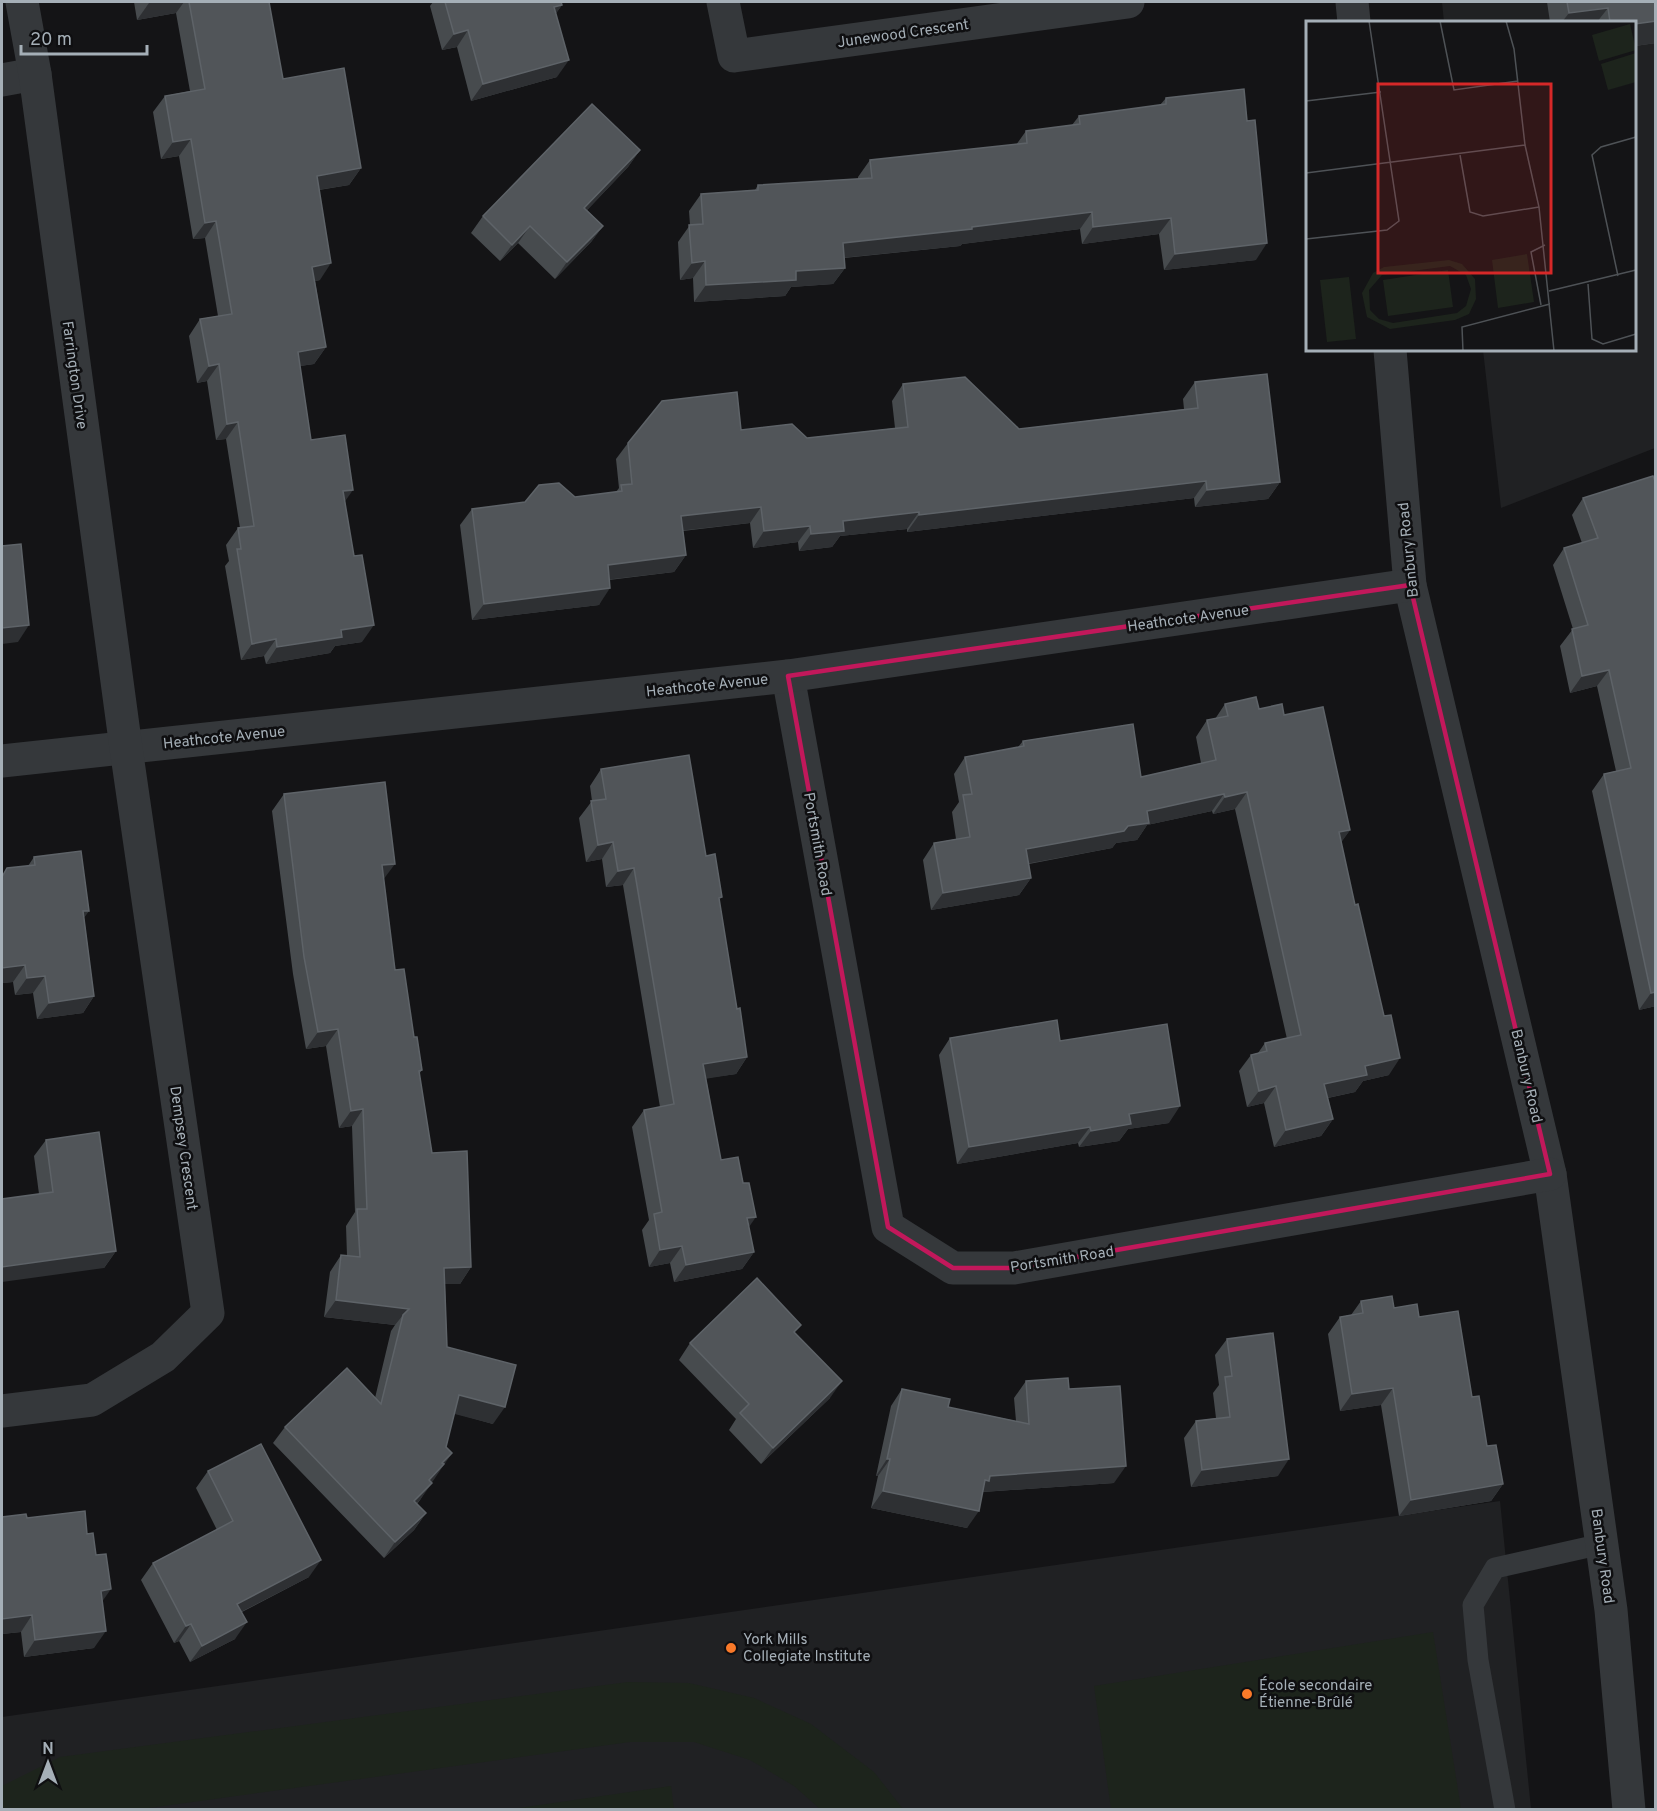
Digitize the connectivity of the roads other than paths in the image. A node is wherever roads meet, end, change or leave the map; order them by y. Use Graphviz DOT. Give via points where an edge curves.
graph roads {
  1 [pos="22,2"];
  2 [pos="723,2"];
  3 [pos="1128,2"];
  4 [pos="1352,2"];
  5 [pos="1354,21"];
  6 [pos="35,74"];
  7 [pos="2,80"];
  8 [pos="1390,351"];
  9 [pos="1410,585"];
  10 [pos="788,676"];
  11 [pos="126,748"];
  12 [pos="2,761"];
  13 [pos="1550,1174"];
  14 [pos="2,1411"];
  15 [pos="1602,1544"];
  16 [pos="1505,1809"];
  17 [pos="1629,1809"];
  1 -- 6 [label="street, Farrington Drive"];
  2 -- 3 [label="street, Junewood Crescent" via="734,56"];
  4 -- 5 [label="street"];
  6 -- 7 [label="street"];
  6 -- 11 [label="street, Farrington Drive"];
  8 -- 9 [label="street, Banbury Road"];
  9 -- 10 [label="street, Heathcote Avenue"];
  9 -- 13 [label="street, Banbury Road"];
  10 -- 11 [label="street, Heathcote Avenue"];
  10 -- 13 [label="street, Portsmith Road" via="888,1227 953,1268 1014,1268"];
  11 -- 12 [label="street, Heathcote Avenue"];
  11 -- 14 [label="street, Dempsey Crescent" via="207,1313 163,1358 92,1400"];
  13 -- 15 [label="street, Banbury Road"];
  15 -- 16 [label="lane" via="1495,1568 1473,1605 1478,1660"];
  15 -- 17 [label="street, Banbury Road"];
}
